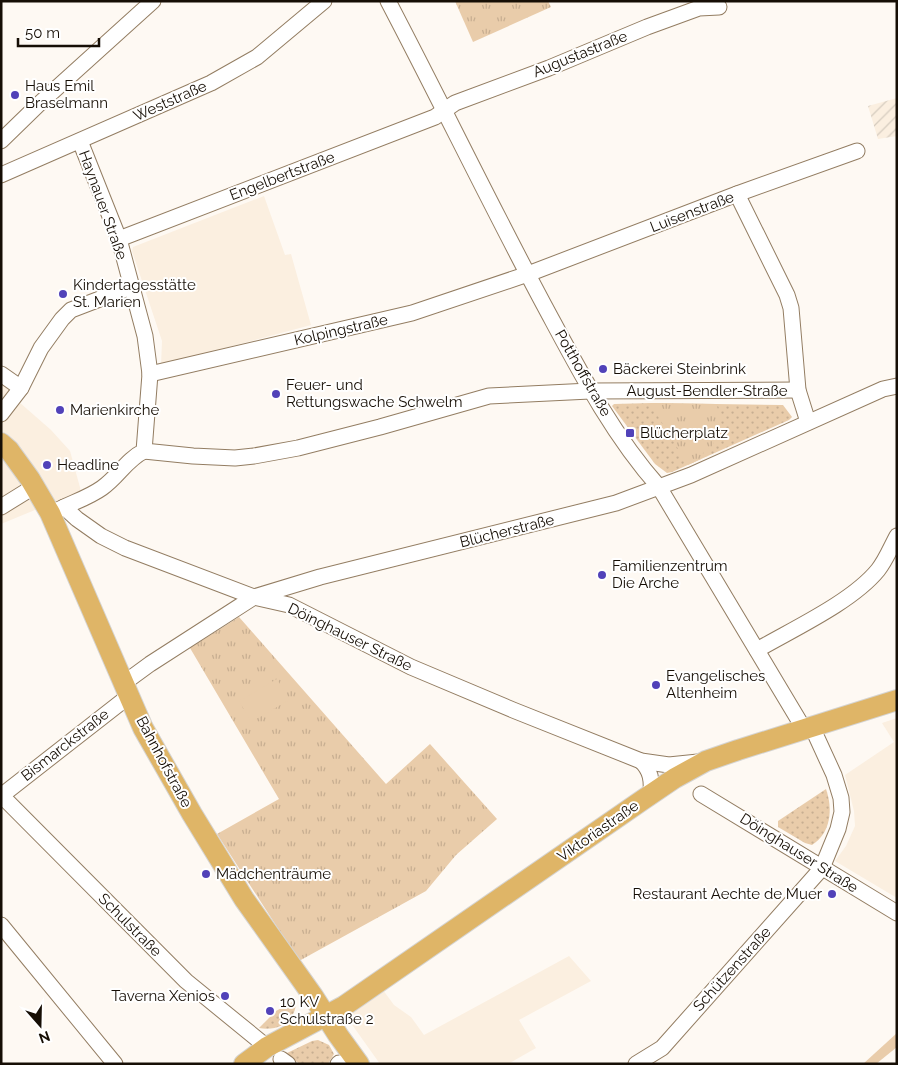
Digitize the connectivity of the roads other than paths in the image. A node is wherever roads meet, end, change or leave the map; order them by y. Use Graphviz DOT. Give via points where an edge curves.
graph roads {
  1 [pos="153,1"];
  2 [pos="324,1"];
  3 [pos="388,1"];
  4 [pos="719,7"];
  5 [pos="445,110"];
  6 [pos="80,140"];
  7 [pos="1,141"];
  8 [pos="856,151"];
  9 [pos="1,175"];
  10 [pos="738,194"];
  11 [pos="119,239"];
  12 [pos="528,274"];
  13 [pos="131,287"];
  14 [pos="1,374"];
  15 [pos="150,374"];
  16 [pos="897,386"];
  17 [pos="21,388"];
  18 [pos="798,390"];
  19 [pos="590,391"];
  20 [pos="1,414"];
  21 [pos="808,422"];
  22 [pos="1,443"];
  23 [pos="144,451"];
  24 [pos="34,486"];
  25 [pos="659,487"];
  26 [pos="1,507"];
  27 [pos="57,510"];
  28 [pos="897,536"];
  29 [pos="254,597"];
  30 [pos="757,650"];
  31 [pos="127,689"];
  32 [pos="897,700"];
  33 [pos="808,728"];
  34 [pos="641,761"];
  35 [pos="706,761"];
  36 [pos="650,794"];
  37 [pos="701,794"];
  38 [pos="1,795"];
  39 [pos="822,868"];
  40 [pos="897,913"];
  41 [pos="1,925"];
  42 [pos="326,1016"];
  43 [pos="279,1056"];
  44 [pos="115,1064"];
  45 [pos="244,1064"];
  46 [pos="360,1064"];
  47 [pos="636,1064"];
  1 -- 7 [label="street"];
  2 -- 6 [label="street, Weststraße" via="257,57 211,83"];
  3 -- 5 [label="street, Potthoffstraße"];
  4 -- 5 [label="street, Augustastraße" via="699,8 646,27 455,103"];
  5 -- 11 [label="street, Engelbertstraße" via="435,117"];
  5 -- 12 [label="street, Potthoffstraße"];
  6 -- 9 [label="street, Weststraße"];
  6 -- 11 [label="street, Haynauer Straße"];
  8 -- 10 [label="street, Luisenstraße"];
  10 -- 12 [label="street, Luisenstraße"];
  10 -- 18 [label="street" via="791,308"];
  11 -- 13 [label="street, Haynauer Straße"];
  12 -- 15 [label="street, Kolpingstraße" via="412,313"];
  12 -- 19 [label="street, Potthoffstraße"];
  13 -- 15 [label="street, Haynauer Straße" via="146,336"];
  13 -- 17 [label="street" via="71,310 41,348"];
  14 -- 17 [label="street"];
  15 -- 23 [label="street, Haynauer Straße"];
  16 -- 21 [label="street, Blücherstraße"];
  17 -- 20 [label="street"];
  18 -- 19 [label="street, August-Bendler-Straße"];
  18 -- 21 [label="street"];
  19 -- 23 [label="street, August-Bendler-Straße" via="489,396 298,448 254,456 235,458"];
  19 -- 25 [label="street, Potthoffstraße" via="642,468"];
  21 -- 25 [label="street, Blücherstraße"];
  22 -- 24 [label="main road, Bahnhofstraße"];
  23 -- 27 [label="street" via="134,456 103,488"];
  24 -- 26 [label="street"];
  24 -- 27 [label="main road, Bahnhofstraße"];
  25 -- 29 [label="street, Blücherstraße" via="616,503"];
  25 -- 30 [label="street, Potthoffstraße"];
  27 -- 29 [label="street, Döinghauser Straße" via="125,548"];
  27 -- 31 [label="main road, Bahnhofstraße"];
  28 -- 30 [label="street" via="879,569 864,584 843,600"];
  29 -- 31 [label="street, Blücherstraße" via="150,664"];
  29 -- 34 [label="street, Döinghauser Straße" via="289,605 411,667"];
  30 -- 33 [label="street, Potthoffstraße"];
  31 -- 38 [label="street, Bismarckstraße"];
  31 -- 42 [label="main road, Bahnhofstraße" via="143,728 192,814 244,899"];
  32 -- 33 [label="main road, Viktoriastraße"];
  33 -- 35 [label="main road, Viktoriastraße"];
  33 -- 39 [label="street, Potthoffstraße" via="834,775 842,812"];
  34 -- 35 [label="street, Döinghauser Straße" via="669,765"];
  34 -- 36 [label="street" via="651,776"];
  35 -- 36 [label="main road, Viktoriastraße"];
  36 -- 42 [label="main road, Viktoriastraße"];
  37 -- 39 [label="street, Döinghauser Straße"];
  38 -- 43 [label="street, Schulstraße" via="186,980"];
  39 -- 40 [label="street, Döinghauser Straße"];
  39 -- 47 [label="street, Schützenstraße" via="662,1048"];
  41 -- 44 [label="street"];
  42 -- 43 [label="main road, Viktoriastraße"];
  42 -- 46 [label="main road, Bahnhofstraße"];
  43 -- 45 [label="main road, Viktoriastraße"];
}
